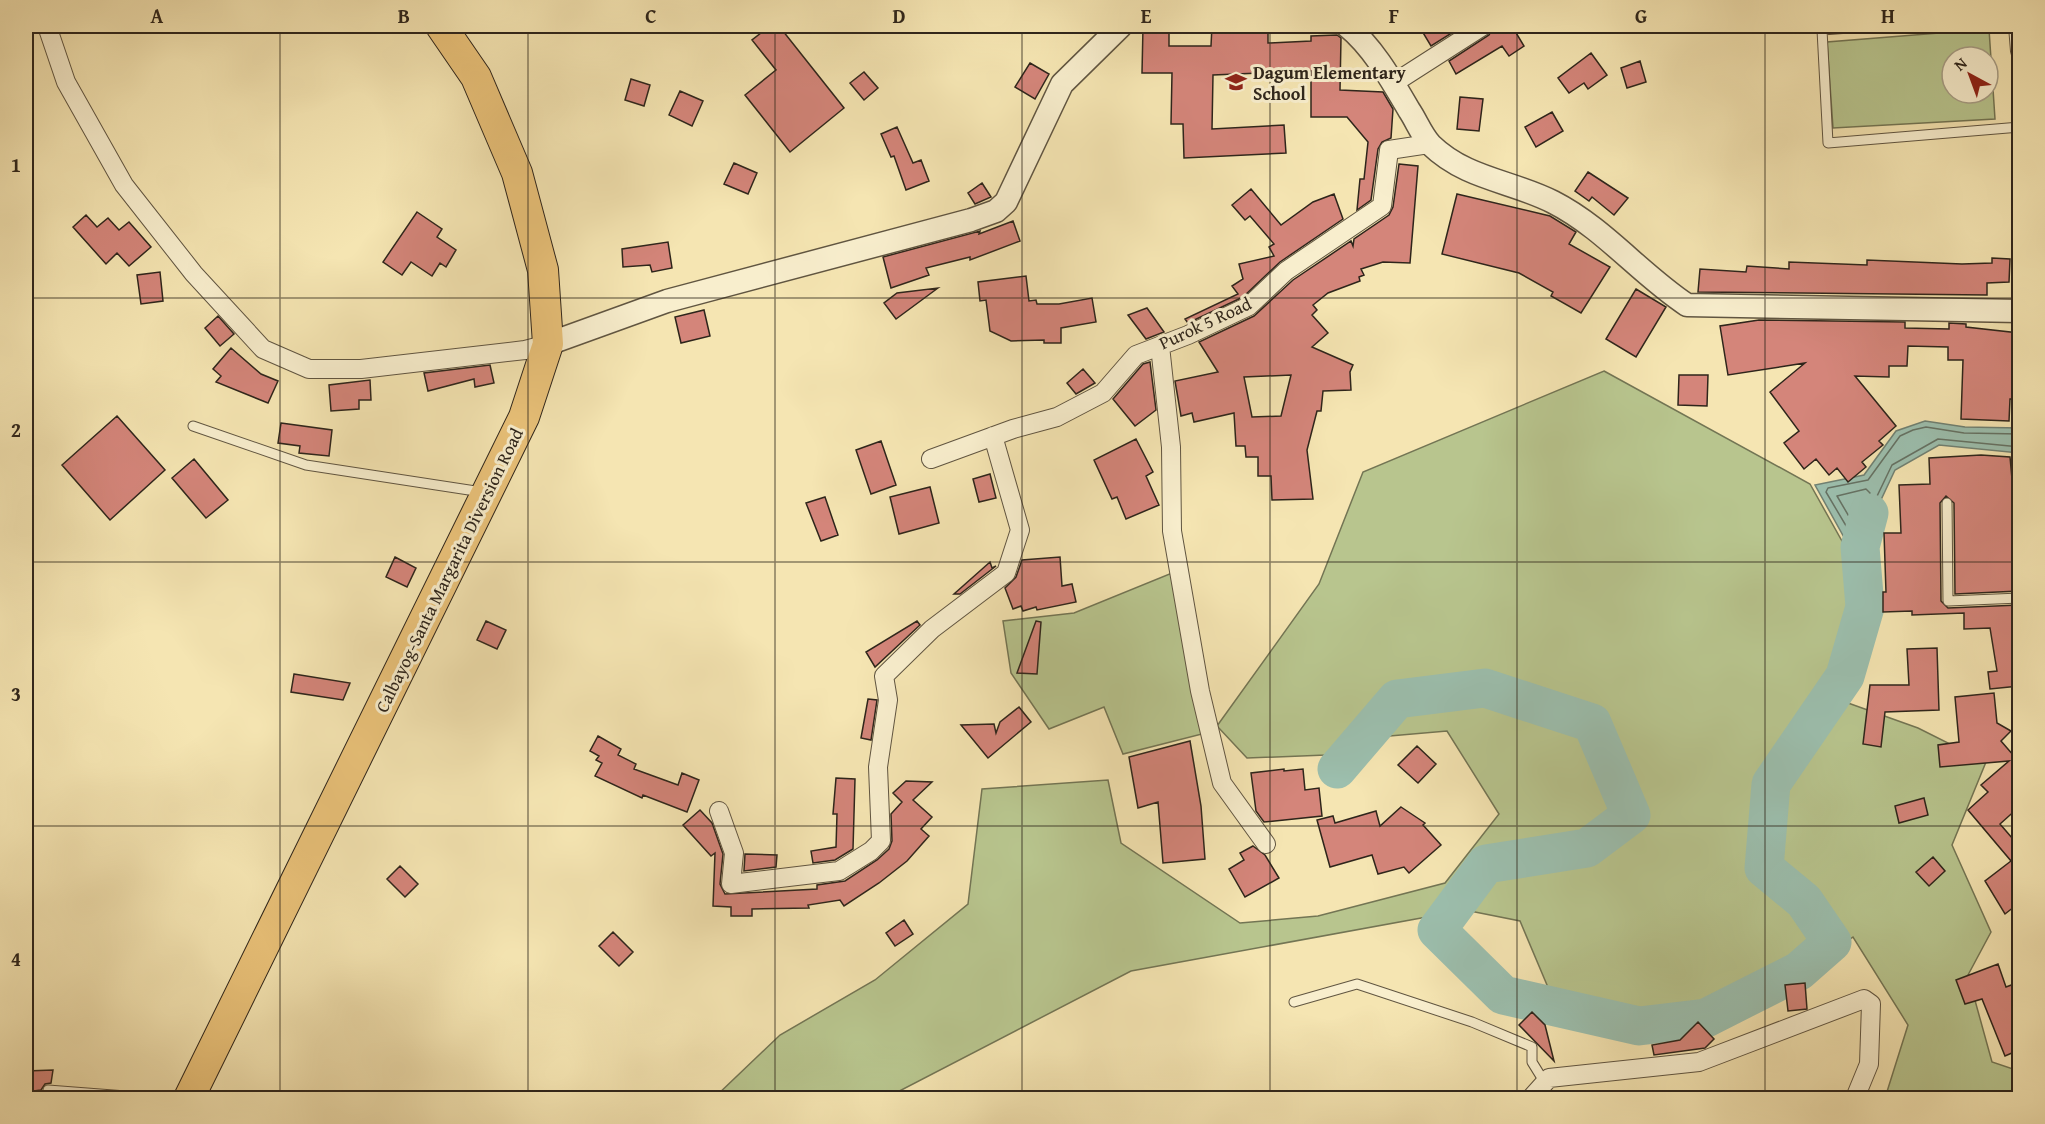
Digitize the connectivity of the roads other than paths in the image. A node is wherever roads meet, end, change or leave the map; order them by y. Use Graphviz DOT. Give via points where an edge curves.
graph roads {
  1 [pos="47,26"];
  2 [pos="441,26"];
  3 [pos="1120,26"];
  4 [pos="1347,26"];
  5 [pos="1483,26"];
  6 [pos="1877,26"];
  7 [pos="2018,26"];
  8 [pos="2019,51"];
  9 [pos="1394,83"];
  10 [pos="2019,127"];
  11 [pos="1430,144"];
  12 [pos="2019,311"];
  13 [pos="548,344"];
  14 [pos="1160,346"];
  15 [pos="193,426"];
  16 [pos="993,436"];
  17 [pos="931,459"];
  18 [pos="487,493"];
  19 [pos="1947,503"];
  20 [pos="2019,598"];
  21 [pos="719,811"];
  22 [pos="1266,844"];
  23 [pos="1294,1002"];
  24 [pos="1545,1083"];
  25 [pos="48,1090"];
  26 [pos="152,1098"];
  27 [pos="189,1098"];
  28 [pos="1531,1098"];
  29 [pos="1855,1098"];
  1 -- 13 [label="street" via="66,82 124,185 194,274 263,349 309,369 361,369"];
  2 -- 13 [label="highway, Calbayog-Santa Margarita Diversion Road" via="476,77 517,173 543,270"];
  3 -- 13 [label="street" via="1062,84 1006,202 996,211 667,301"];
  4 -- 9 [label="street" via="1358,34"];
  5 -- 9 [label="street"];
  6 -- 10 [label="lane" via="1822,30 1828,143"];
  7 -- 8 [label="street"];
  9 -- 11 [label="street"];
  11 -- 12 [label="street" via="1464,170 1553,202 1598,231 1659,286 1687,305"];
  11 -- 14 [label="street, Purok 5 Road" via="1389,150 1382,206 1286,271 1250,306"];
  13 -- 18 [label="highway, Calbayog-Santa Margarita Diversion Road" via="524,417"];
  14 -- 16 [label="street, Purok 5 Road" via="1136,355 1103,393 1057,417"];
  14 -- 22 [label="street" via="1171,447 1172,531 1200,691 1222,783"];
  15 -- 18 [label="lane" via="306,465"];
  16 -- 17 [label="street, Purok 5 Road"];
  16 -- 21 [label="street" via="1020,530 1006,573 932,629 884,675 888,700 878,767 881,841 839,871 731,884 734,853"];
  18 -- 27 [label="highway, Calbayog-Santa Margarita Diversion Road"];
  19 -- 20 [label="lane" via="1948,601"];
  23 -- 24 [label="lane" via="1358,984 1532,1047 1532,1062"];
  24 -- 28 [label="street"];
  24 -- 29 [label="street" via="1549,1078 1700,1062 1864,999 1871,1004 1869,1064"];
  25 -- 26 [label="lane"];
}
